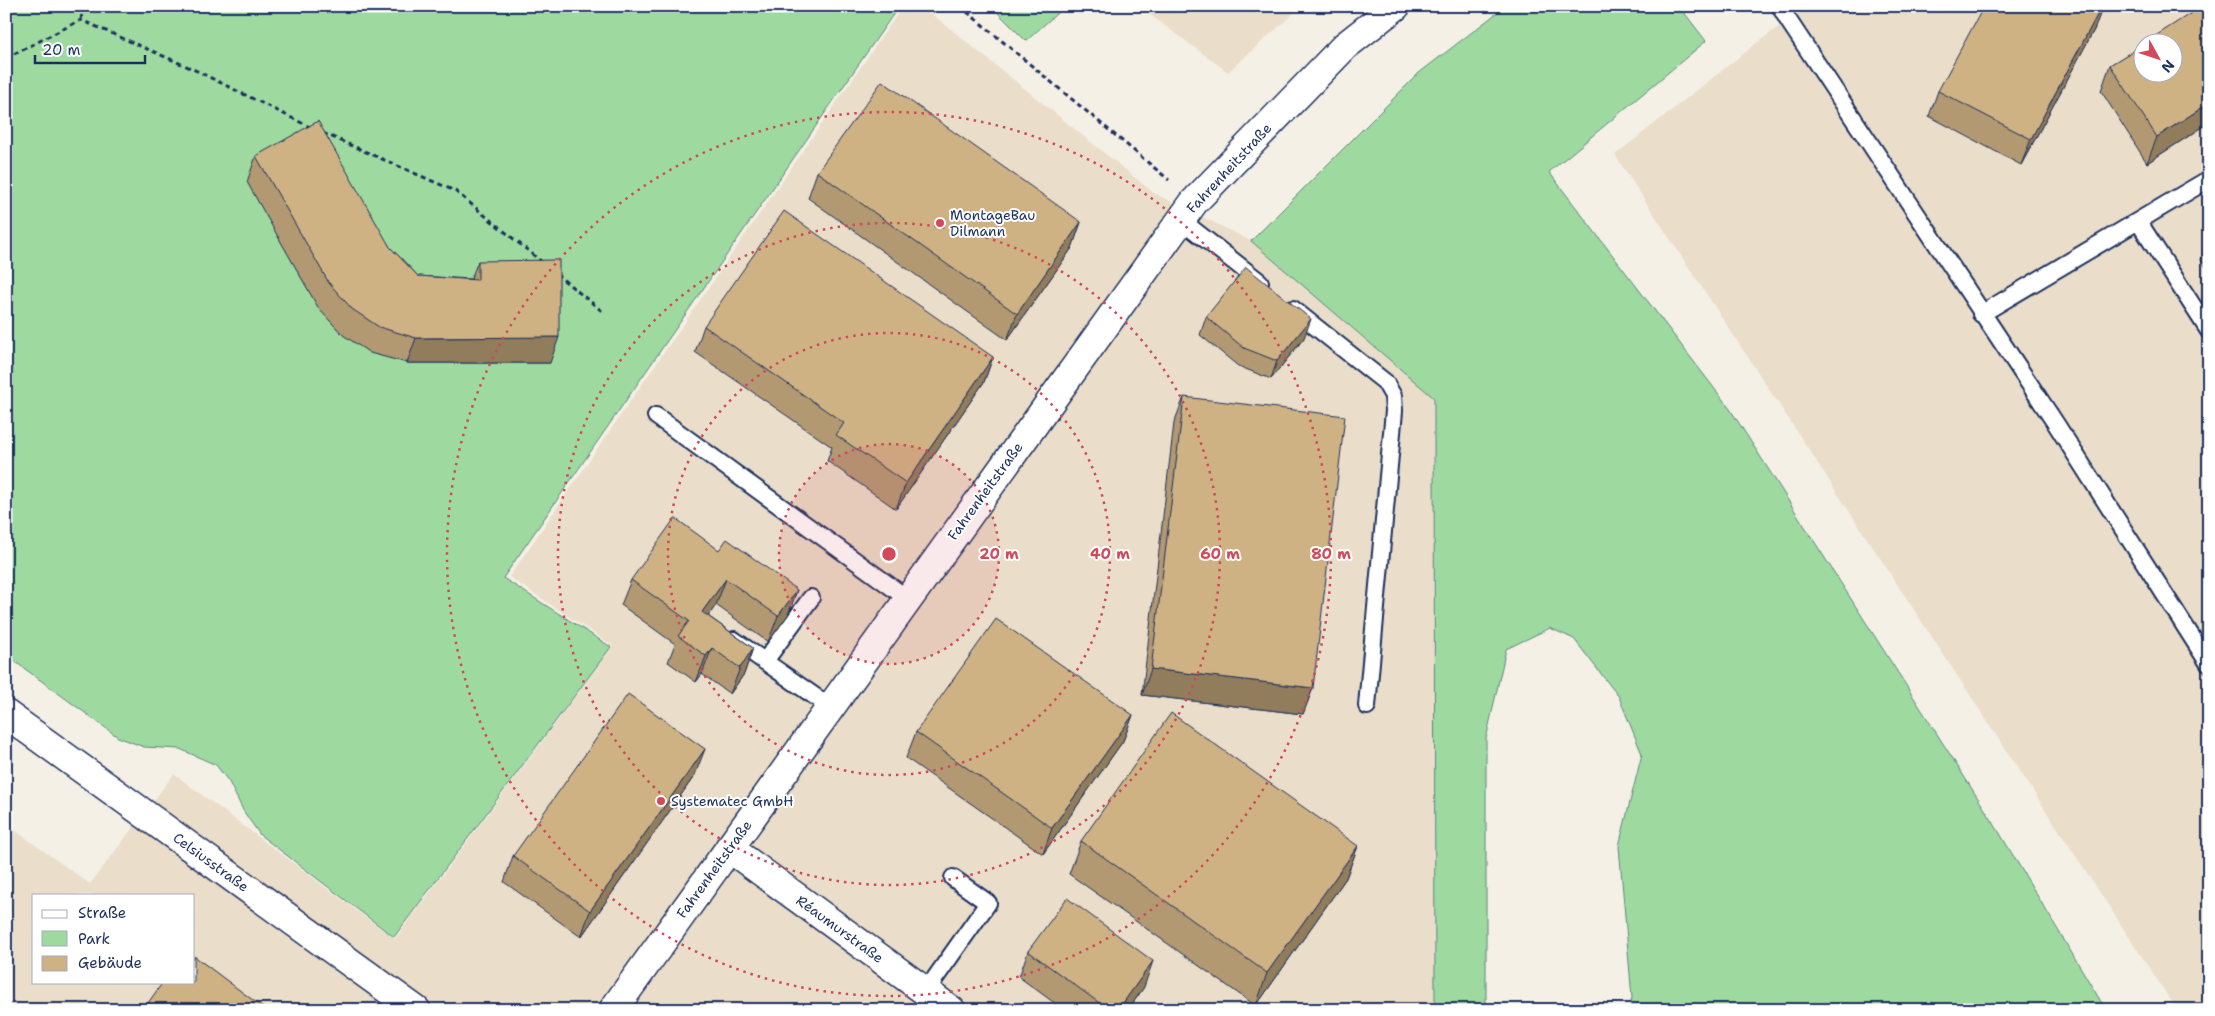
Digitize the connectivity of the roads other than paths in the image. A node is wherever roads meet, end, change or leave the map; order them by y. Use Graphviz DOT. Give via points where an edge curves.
graph roads {
  1 [pos="1396,6"];
  2 [pos="1780,6"];
  3 [pos="2209,179"];
  4 [pos="1187,211"];
  5 [pos="2138,221"];
  6 [pos="1981,314"];
  7 [pos="2209,331"];
  8 [pos="656,416"];
  9 [pos="811,598"];
  10 [pos="908,598"];
  11 [pos="722,631"];
  12 [pos="765,661"];
  13 [pos="2209,664"];
  14 [pos="1367,706"];
  15 [pos="830,707"];
  16 [pos="6,714"];
  17 [pos="729,848"];
  18 [pos="953,878"];
  19 [pos="926,991"];
  20 [pos="416,1010"];
  21 [pos="613,1010"];
  22 [pos="951,1010"];
  1 -- 4 [label="street, Fahrenheitstraße" via="1345,46"];
  2 -- 6 [label="lane"];
  3 -- 5 [label="lane"];
  4 -- 10 [label="street, Fahrenheitstraße"];
  4 -- 14 [label="lane" via="1275,294 1385,382 1393,396"];
  5 -- 6 [label="lane"];
  5 -- 7 [label="lane"];
  6 -- 13 [label="lane" via="2056,424"];
  8 -- 10 [label="lane"];
  9 -- 12 [label="lane"];
  10 -- 15 [label="street, Fahrenheitstraße"];
  11 -- 12 [label="lane"];
  12 -- 15 [label="lane"];
  15 -- 17 [label="street, Fahrenheitstraße"];
  16 -- 20 [label="street, Celsiusstraße"];
  17 -- 19 [label="street, Réaumurstraße"];
  17 -- 21 [label="street, Fahrenheitstraße"];
  18 -- 19 [label="lane" via="988,903"];
  19 -- 22 [label="street, Réaumurstraße"];
}
